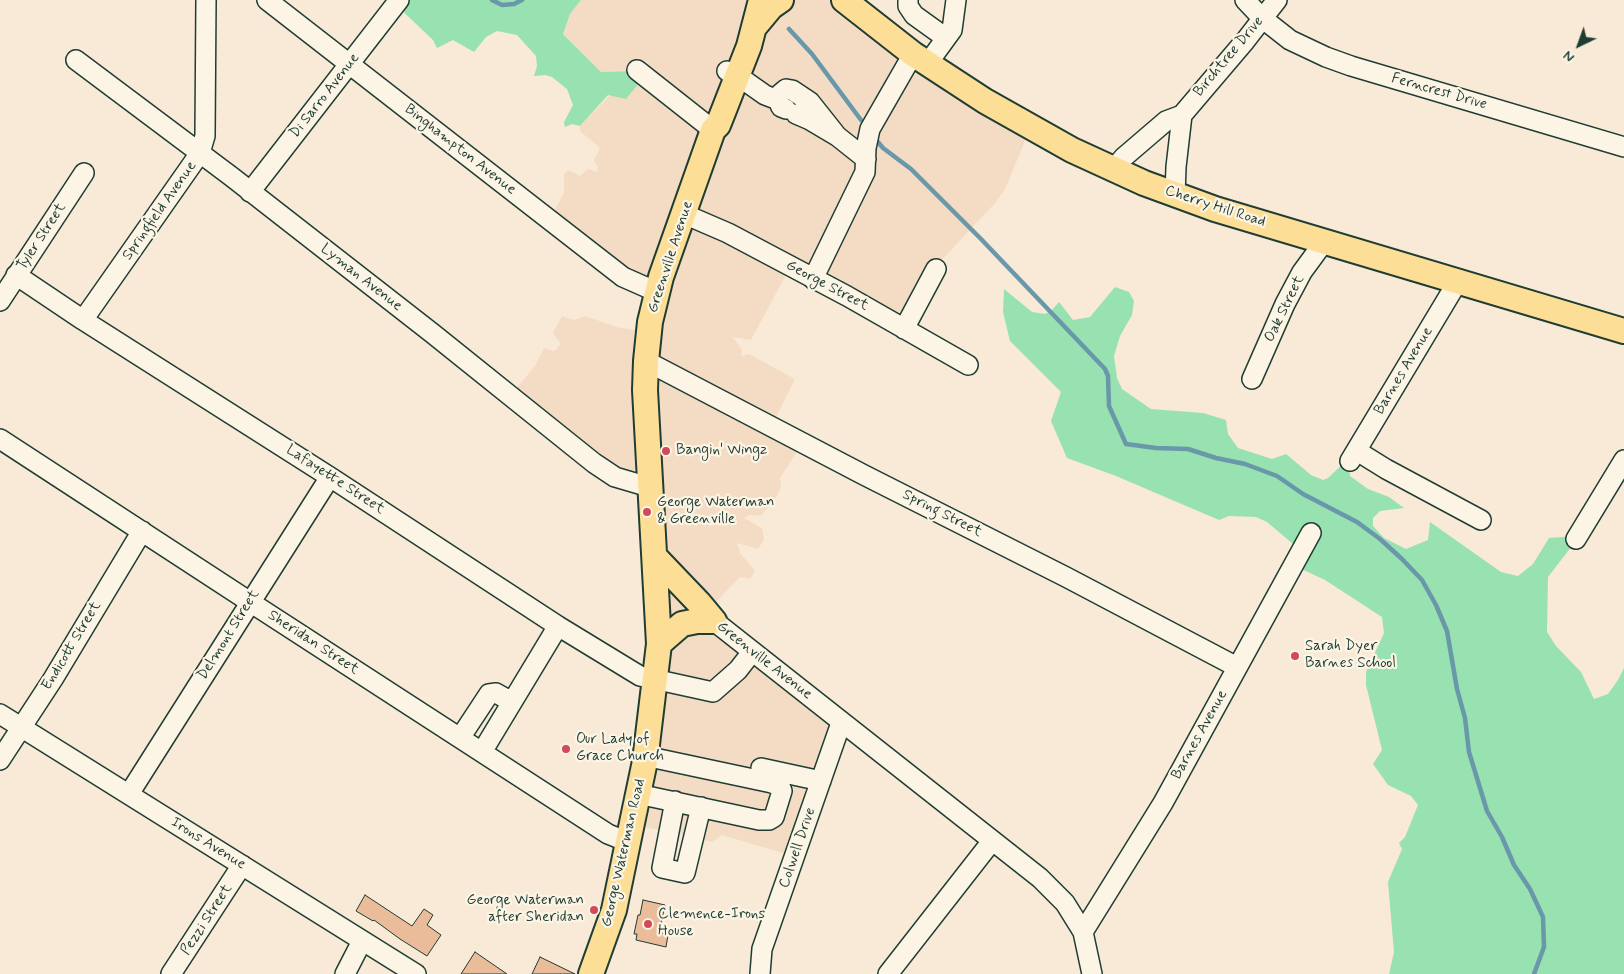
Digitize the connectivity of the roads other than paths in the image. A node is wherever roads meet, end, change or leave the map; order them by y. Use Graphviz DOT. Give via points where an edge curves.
graph roads {
  1 [pos="206,0"];
  2 [pos="267,0"];
  3 [pos="399,0"];
  4 [pos="748,0"];
  5 [pos="761,0"];
  6 [pos="781,0"];
  7 [pos="844,0"];
  8 [pos="854,0"];
  9 [pos="908,0"];
  10 [pos="956,0"];
  11 [pos="1245,0"];
  12 [pos="1277,0"];
  13 [pos="1262,18"];
  14 [pos="756,24"];
  15 [pos="885,32"];
  16 [pos="946,38"];
  17 [pos="920,58"];
  18 [pos="76,60"];
  19 [pos="350,64"];
  20 [pos="637,70"];
  21 [pos="732,73"];
  22 [pos="787,108"];
  23 [pos="1182,115"];
  24 [pos="713,130"];
  25 [pos="837,136"];
  26 [pos="1624,147"];
  27 [pos="200,153"];
  28 [pos="866,159"];
  29 [pos="1113,170"];
  30 [pos="84,173"];
  31 [pos="250,192"];
  32 [pos="1176,195"];
  33 [pos="684,214"];
  34 [pos="1324,242"];
  35 [pos="936,268"];
  36 [pos="16,275"];
  37 [pos="813,279"];
  38 [pos="1458,282"];
  39 [pos="657,292"];
  40 [pos="0,301"];
  41 [pos="83,320"];
  42 [pos="904,329"];
  43 [pos="1624,331"];
  44 [pos="646,361"];
  45 [pos="968,365"];
  46 [pos="1252,379"];
  47 [pos="0,439"];
  48 [pos="1624,460"];
  49 [pos="330,477"];
  50 [pos="649,487"];
  51 [pos="1481,520"];
  52 [pos="142,531"];
  53 [pos="1311,533"];
  54 [pos="1576,539"];
  55 [pos="656,558"];
  56 [pos="250,602"];
  57 [pos="657,610"];
  58 [pos="705,618"];
  59 [pos="558,626"];
  60 [pos="660,644"];
  61 [pos="752,652"];
  62 [pos="1238,667"];
  63 [pos="655,680"];
  64 [pos="512,702"];
  65 [pos="0,714"];
  66 [pos="841,722"];
  67 [pos="21,728"];
  68 [pos="460,738"];
  69 [pos="646,749"];
  70 [pos="482,752"];
  71 [pos="0,760"];
  72 [pos="821,781"];
  73 [pos="129,794"];
  74 [pos="638,794"];
  75 [pos="675,802"];
  76 [pos="701,807"];
  77 [pos="992,841"];
  78 [pos="628,842"];
  79 [pos="242,865"];
  80 [pos="1083,932"];
  81 [pos="362,941"];
  82 [pos="171,974"];
  83 [pos="344,974"];
  84 [pos="416,974"];
  85 [pos="591,974"];
  86 [pos="760,974"];
  87 [pos="888,974"];
  88 [pos="1092,974"];
  1 -- 27 [label="street, Springfield Avenue" via="205,136"];
  2 -- 19 [label="street, Binghampton Avenue"];
  3 -- 19 [label="street, Di Sarro Avenue"];
  4 -- 21 [label="main road, Greenville Avenue"];
  5 -- 14 [label="main road, Greenville Avenue"];
  6 -- 14 [label="main road"];
  7 -- 15 [label="main road, Cherry Hill Road"];
  8 -- 15 [label="main road"];
  9 -- 16 [label="street" via="914,15"];
  10 -- 16 [label="street" via="952,30"];
  11 -- 13 [label="street, Ferncrest Drive"];
  12 -- 13 [label="street, Birchtree Drive"];
  13 -- 23 [label="street, Birchtree Drive"];
  13 -- 26 [label="street, Ferncrest Drive" via="1290,40 1351,66"];
  14 -- 21 [label="main road, Greenville Avenue"];
  15 -- 17 [label="main road, Cherry Hill Road"];
  16 -- 17 [label="street"];
  17 -- 28 [label="street" via="870,128"];
  17 -- 29 [label="main road, Cherry Hill Road" via="985,101"];
  18 -- 27 [label="street, Lyman Avenue"];
  19 -- 31 [label="street, Di Sarro Avenue"];
  19 -- 39 [label="street, Binghampton Avenue" via="623,277"];
  20 -- 24 [label="street"];
  21 -- 22 [label="street"];
  21 -- 24 [label="main road, Greenville Avenue" via="718,125"];
  22 -- 25 [label="street"];
  22 -- 25 [label="street" via="780,94 786,89 810,102"];
  23 -- 29 [label="street, Birchtree Drive" via="1166,121"];
  23 -- 32 [label="street"];
  24 -- 33 [label="main road, Greenville Avenue"];
  25 -- 28 [label="street"];
  27 -- 31 [label="street, Lyman Avenue"];
  27 -- 41 [label="street, Springfield Avenue"];
  28 -- 37 [label="street" via="865,172"];
  29 -- 32 [label="main road, Cherry Hill Road"];
  30 -- 36 [label="street, Tyler Street"];
  31 -- 50 [label="street, Lyman Avenue" via="594,463 615,477"];
  32 -- 34 [label="main road, Cherry Hill Road"];
  33 -- 37 [label="street, George Street" via="728,233"];
  33 -- 39 [label="main road, Greenville Avenue"];
  34 -- 38 [label="main road, Cherry Hill Road"];
  34 -- 46 [label="street, Oak Street" via="1302,272 1285,304"];
  35 -- 42 [label="street"];
  36 -- 40 [label="street, Tyler Street"];
  36 -- 41 [label="street, Lafayette Street"];
  37 -- 42 [label="street, George Street"];
  38 -- 43 [label="main road, Cherry Hill Road"];
  38 -- 51 [label="street, Barnes Avenue" via="1354,456 1386,469"];
  39 -- 44 [label="main road, Greenville Avenue"];
  41 -- 49 [label="street, Lafayette Street"];
  42 -- 45 [label="street, George Street"];
  44 -- 50 [label="main road, Greenville Avenue"];
  44 -- 62 [label="street, Spring Street"];
  47 -- 52 [label="street, Sheridan Street"];
  48 -- 54 [label="street"];
  49 -- 56 [label="street, Delmont Street"];
  49 -- 59 [label="street, Lafayette Street"];
  50 -- 55 [label="main road, Greenville Avenue"];
  52 -- 56 [label="street, Sheridan Street"];
  52 -- 67 [label="street, Endicott Street"];
  53 -- 62 [label="street, Barnes Avenue"];
  55 -- 57 [label="main road, Greenville Avenue"];
  55 -- 58 [label="main road" via="699,603"];
  56 -- 68 [label="street, Sheridan Street"];
  56 -- 73 [label="street, Delmont Street"];
  57 -- 58 [label="main road"];
  57 -- 60 [label="main road, George Waterman Road"];
  58 -- 60 [label="main road" via="682,624"];
  58 -- 61 [label="street, Greenville Avenue"];
  59 -- 63 [label="street, Lafayette Street" via="640,676"];
  59 -- 64 [label="street"];
  60 -- 63 [label="main road, George Waterman Road"];
  61 -- 63 [label="street, Lafayette Street" via="738,670 713,692"];
  61 -- 66 [label="street, Greenville Avenue"];
  62 -- 80 [label="street, Barnes Avenue" via="1163,803"];
  63 -- 69 [label="main road, George Waterman Road"];
  64 -- 68 [label="street" via="496,693 489,694"];
  64 -- 70 [label="street"];
  65 -- 67 [label="street, Irons Avenue"];
  66 -- 72 [label="street, Colwell Drive"];
  66 -- 77 [label="street, Greenville Avenue"];
  67 -- 71 [label="street, Endicott Street"];
  67 -- 73 [label="street, Irons Avenue"];
  68 -- 70 [label="street, Sheridan Street"];
  69 -- 72 [label="street"];
  69 -- 74 [label="main road, George Waterman Road"];
  69 -- 76 [label="street" via="772,783 780,786 782,791 774,817 769,820"];
  70 -- 78 [label="street, Sheridan Street" via="608,834"];
  72 -- 86 [label="street, Colwell Drive" via="762,949"];
  73 -- 79 [label="street, Irons Avenue"];
  74 -- 75 [label="street"];
  74 -- 78 [label="main road, George Waterman Road"];
  75 -- 76 [label="street"];
  75 -- 76 [label="street" via="662,868 685,873"];
  77 -- 80 [label="street, Greenville Avenue" via="1040,878 1065,903"];
  77 -- 87 [label="street"];
  78 -- 85 [label="main road, George Waterman Road" via="614,910"];
  79 -- 81 [label="street, Irons Avenue"];
  79 -- 82 [label="street, Pezzi Street"];
  80 -- 88 [label="street, Greenville Avenue"];
  81 -- 83 [label="street"];
  81 -- 84 [label="street, Irons Avenue"];
}
